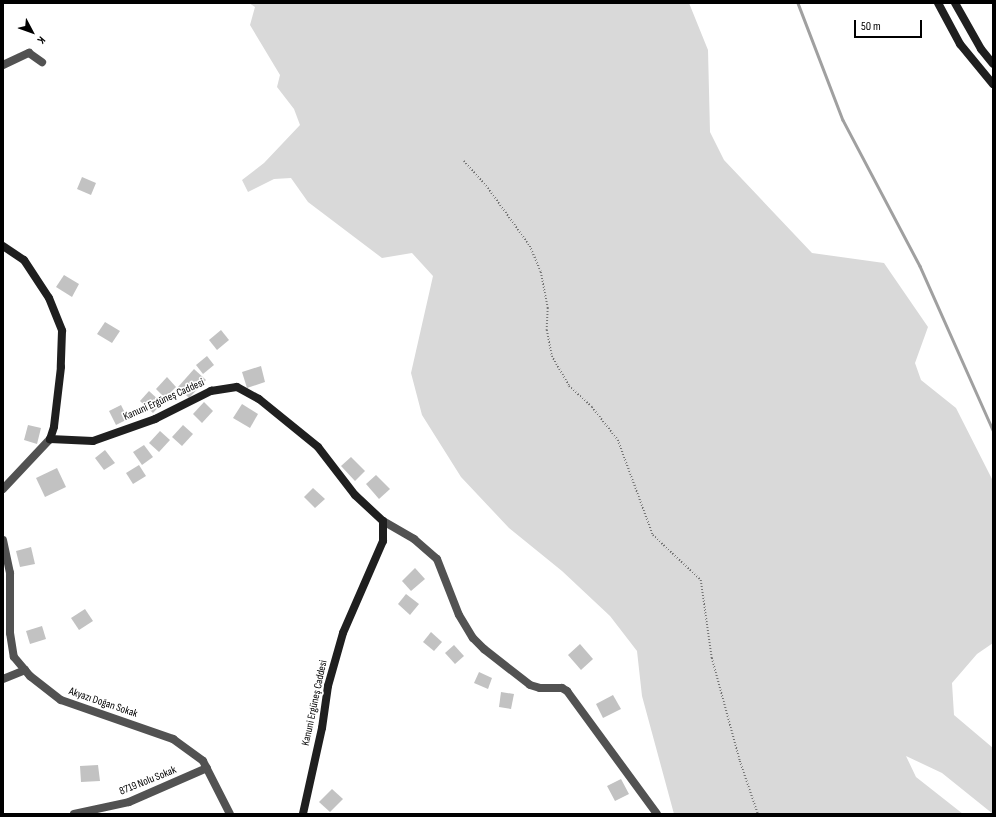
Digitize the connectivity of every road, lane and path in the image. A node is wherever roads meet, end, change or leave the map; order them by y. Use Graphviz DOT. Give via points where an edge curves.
graph roads {
  1 [pos="938,3"];
  2 [pos="954,3"];
  3 [pos="42,62"];
  4 [pos="993,64"];
  5 [pos="3,65"];
  6 [pos="993,84"];
  7 [pos="464,161"];
  8 [pos="3,246"];
  9 [pos="50,439"];
  10 [pos="3,489"];
  11 [pos="383,521"];
  12 [pos="3,540"];
  13 [pos="25,670"];
  14 [pos="3,679"];
  15 [pos="207,768"];
  16 [pos="74,814"];
  17 [pos="230,814"];
  18 [pos="303,814"];
  19 [pos="657,814"];
  20 [pos="758,814"];
  1 -- 6 [label="street" via="960,44"];
  2 -- 4 [label="street" via="981,49"];
  3 -- 5 [label="street" via="29,53"];
  7 -- 20 [label="path" via="488,188 530,246 540,272 548,308 552,356 569,386 592,407 618,440 653,536 701,580 712,658 740,761"];
  8 -- 9 [label="street" via="24,260 49,298 62,331 61,367 54,427"];
  9 -- 10 [label="street"];
  9 -- 11 [label="street, Kanuni Ergüneş Caddesi" via="93,441 155,419 211,391 237,387 259,399 318,447 355,495"];
  11 -- 18 [label="street, Kanuni Ergüneş Caddesi" via="383,541 343,633 328,686 322,728"];
  11 -- 19 [label="street" via="414,539 437,559 459,615 473,638 484,649 530,685 540,688 562,688 572,696"];
  12 -- 13 [label="street, Akyazı Doğan Sokak" via="10,573 10,633 14,657"];
  13 -- 14 [label="street"];
  13 -- 15 [label="street, Akyazı Doğan Sokak" via="61,700 173,739 203,761"];
  15 -- 16 [label="street, 8719 Nolu Sokak" via="129,802"];
  15 -- 17 [label="street, Akyazı Doğan Sokak"];
}
